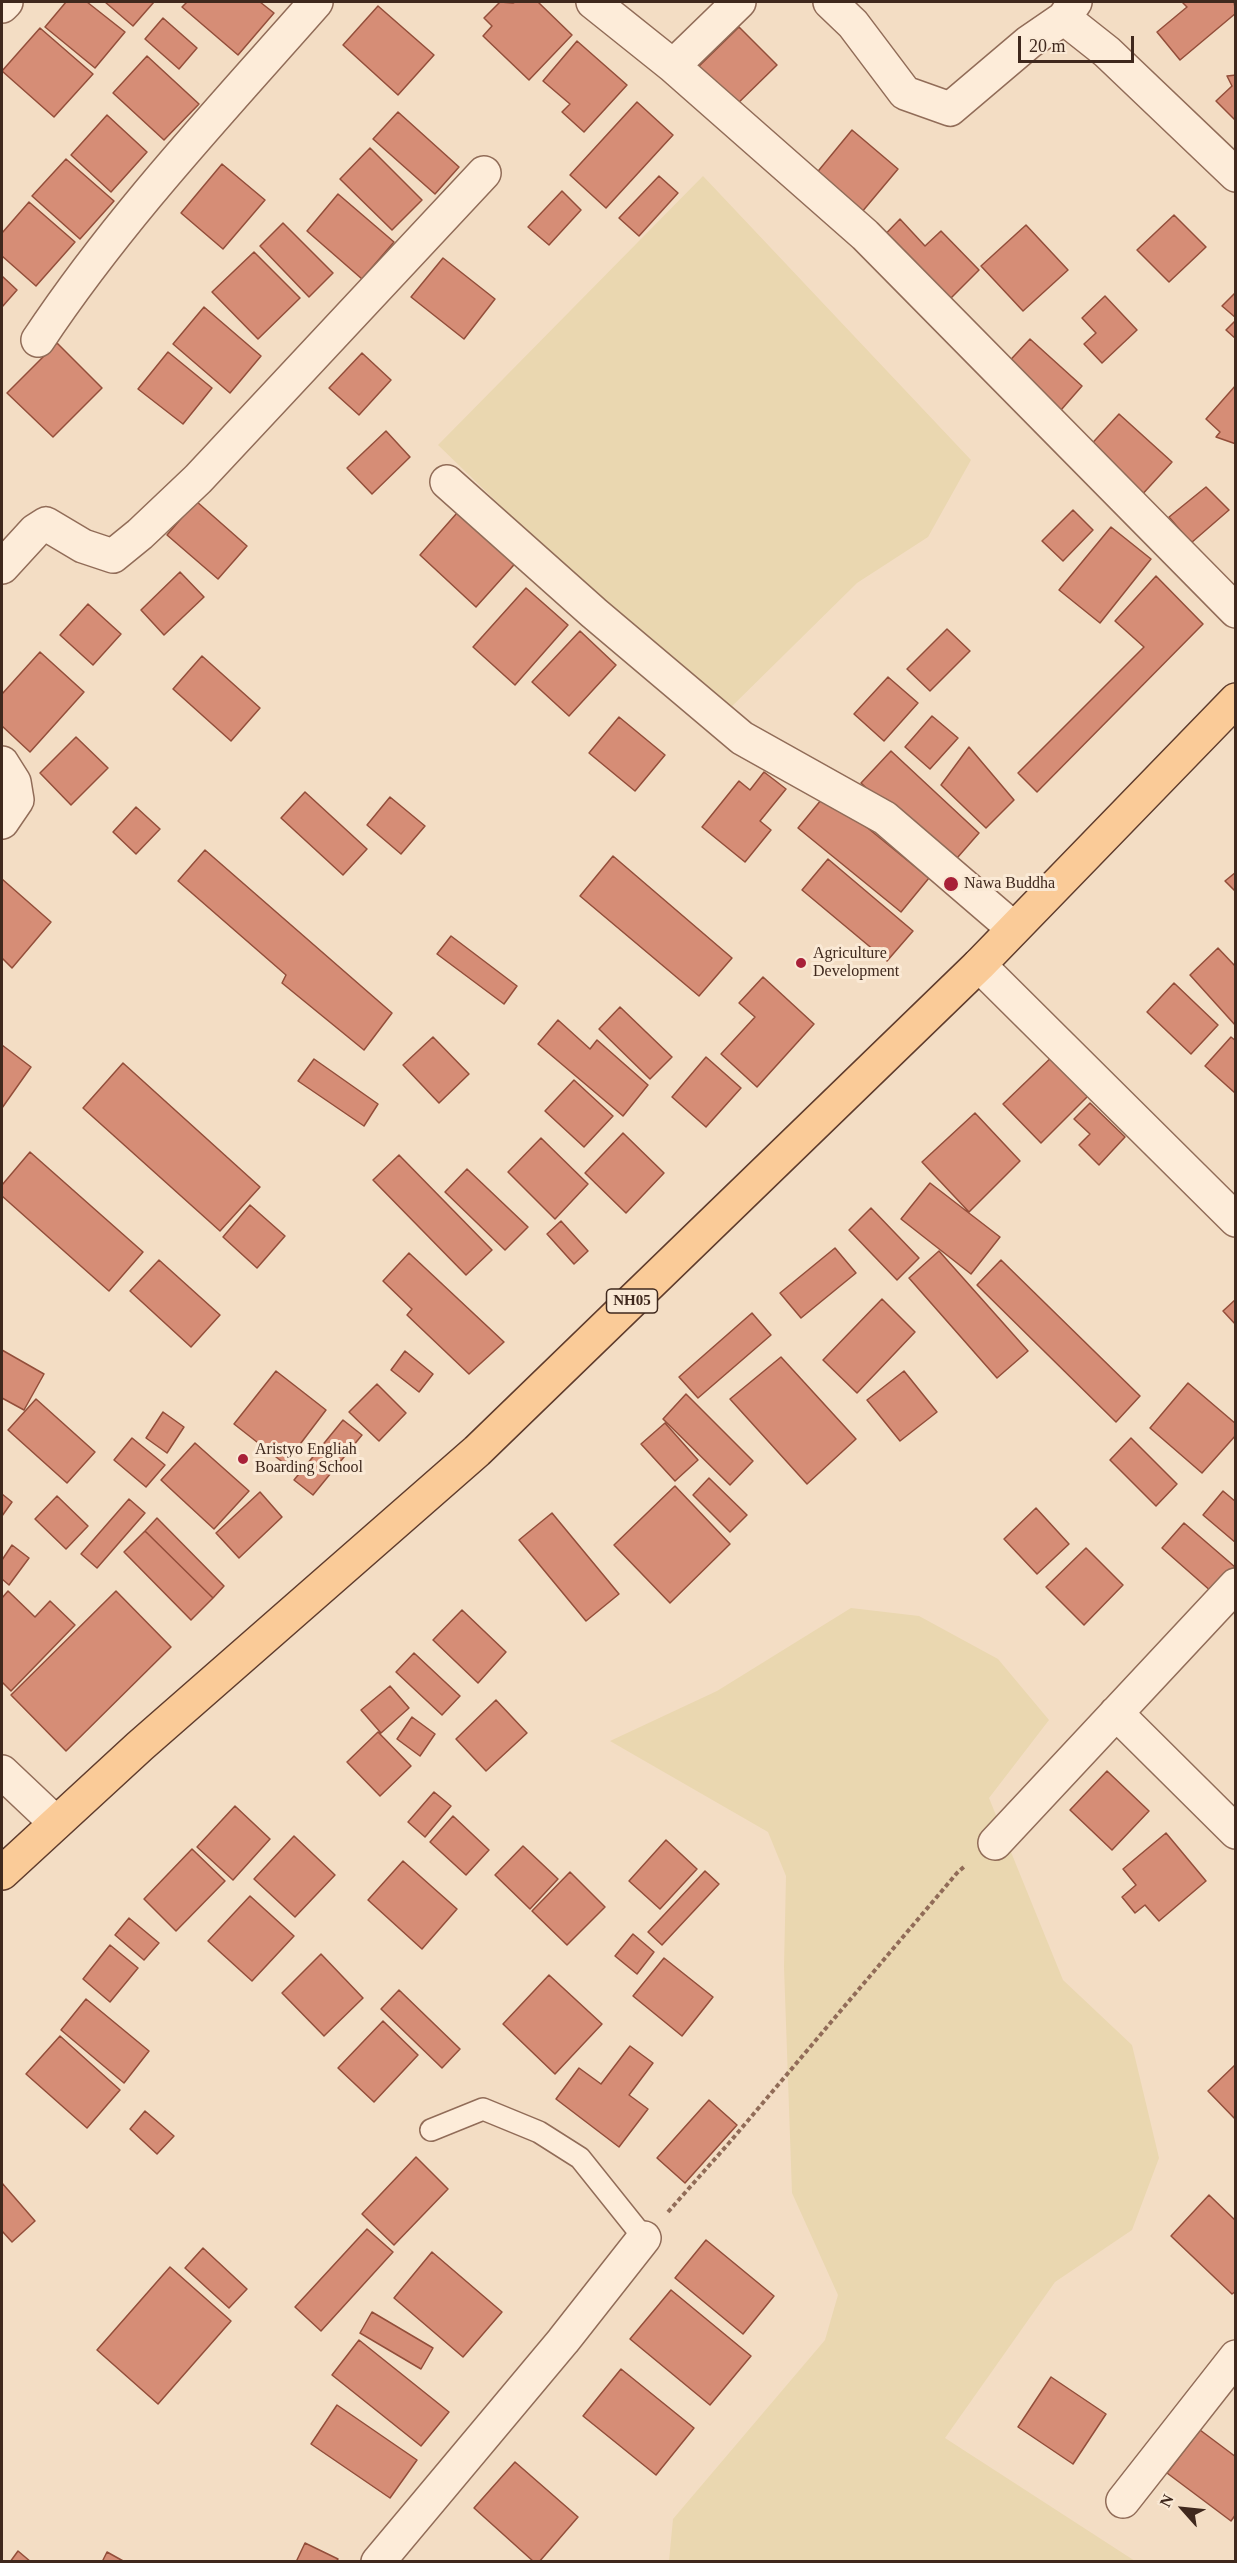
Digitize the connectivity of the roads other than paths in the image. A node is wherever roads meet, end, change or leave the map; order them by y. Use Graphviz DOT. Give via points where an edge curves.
graph roads {
  1 [pos="6,2"];
  2 [pos="316,2"];
  3 [pos="593,2"];
  4 [pos="739,2"];
  5 [pos="830,2"];
  6 [pos="2,6"];
  7 [pos="1070,10"];
  8 [pos="673,66"];
  9 [pos="484,174"];
  10 [pos="1236,175"];
  11 [pos="38,340"];
  12 [pos="447,482"];
  13 [pos="2,567"];
  14 [pos="1236,611"];
  15 [pos="1236,700"];
  16 [pos="2,763"];
  17 [pos="2,822"];
  18 [pos="1012,928"];
  19 [pos="979,964"];
  20 [pos="1236,1220"];
  21 [pos="1236,1585"];
  22 [pos="1116,1713"];
  23 [pos="2,1772"];
  24 [pos="56,1823"];
  25 [pos="1236,1832"];
  26 [pos="995,1843"];
  27 [pos="2,1873"];
  28 [pos="431,2130"];
  29 [pos="645,2238"];
  30 [pos="1236,2357"];
  31 [pos="1123,2501"];
  32 [pos="378,2562"];
  1 -- 6 [label="street"];
  2 -- 11 [label="street" via="160,179 65,299"];
  3 -- 8 [label="street"];
  4 -- 8 [label="street"];
  5 -- 7 [label="street" via="905,93 950,109"];
  7 -- 10 [label="street" via="1107,52"];
  8 -- 14 [label="street" via="865,235"];
  9 -- 13 [label="street" via="198,479 140,534 113,556 83,546 46,525 35,531"];
  12 -- 18 [label="street" via="742,738 885,818"];
  15 -- 18 [label="main road, NH05"];
  16 -- 17 [label="street" via="14,782 17,800"];
  18 -- 19 [label="main road, NH05"];
  19 -- 20 [label="street"];
  19 -- 24 [label="main road, NH05" via="477,1451"];
  21 -- 22 [label="street"];
  22 -- 25 [label="street"];
  22 -- 26 [label="street"];
  23 -- 24 [label="street"];
  24 -- 27 [label="main road, NH05"];
  28 -- 29 [label="lane" via="483,2109 539,2132 580,2158"];
  29 -- 32 [label="street"];
  30 -- 31 [label="street"];
}
